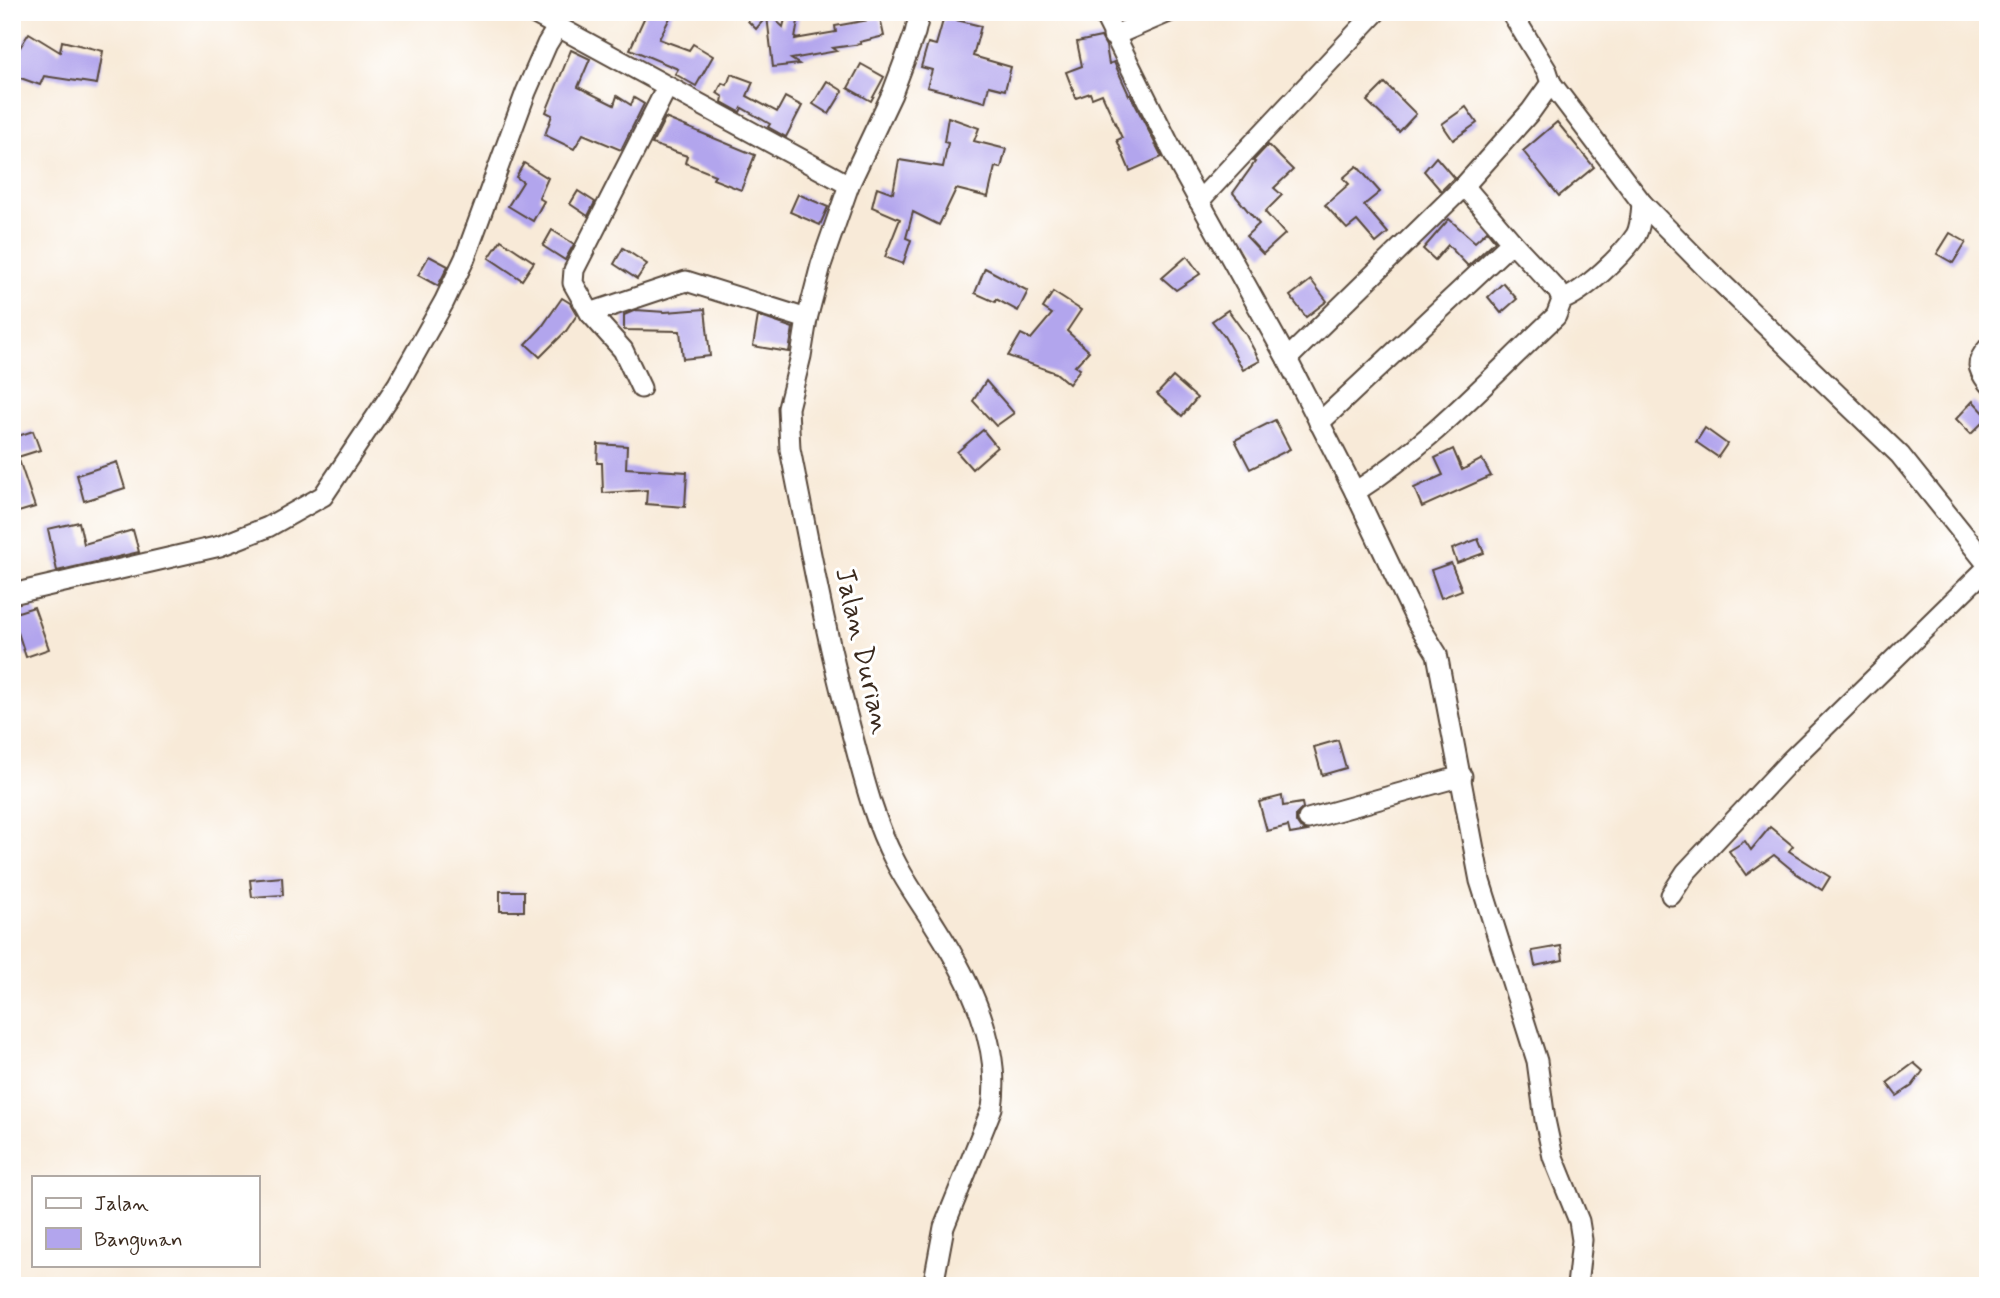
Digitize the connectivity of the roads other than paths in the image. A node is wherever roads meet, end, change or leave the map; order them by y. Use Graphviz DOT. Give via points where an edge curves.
graph roads {
  1 [pos="531,12"];
  2 [pos="920,12"];
  3 [pos="1103,12"];
  4 [pos="1169,12"];
  5 [pos="1376,12"];
  6 [pos="1511,12"];
  7 [pos="558,26"];
  8 [pos="1113,36"];
  9 [pos="1550,83"];
  10 [pos="667,87"];
  11 [pos="849,185"];
  12 [pos="1464,186"];
  13 [pos="1199,201"];
  14 [pos="1642,202"];
  15 [pos="1512,242"];
  16 [pos="1562,300"];
  17 [pos="590,313"];
  18 [pos="807,319"];
  19 [pos="1988,348"];
  20 [pos="1286,359"];
  21 [pos="1988,383"];
  22 [pos="641,388"];
  23 [pos="1319,423"];
  24 [pos="1355,492"];
  25 [pos="1988,566"];
  26 [pos="12,594"];
  27 [pos="1462,776"];
  28 [pos="1308,818"];
  29 [pos="1671,895"];
  30 [pos="933,1286"];
  31 [pos="1577,1286"];
  1 -- 7 [label="street"];
  2 -- 11 [label="street, Jalan Durian" via="892,93"];
  3 -- 8 [label="street"];
  4 -- 8 [label="street"];
  5 -- 13 [label="street"];
  6 -- 9 [label="street" via="1548,71"];
  7 -- 10 [label="street"];
  7 -- 26 [label="street" via="526,92 465,258 444,302 398,384 323,496 268,527 220,546"];
  8 -- 13 [label="street"];
  9 -- 12 [label="street"];
  9 -- 14 [label="street"];
  10 -- 11 [label="street"];
  10 -- 17 [label="street" via="574,270 573,283"];
  11 -- 18 [label="street, Jalan Durian"];
  12 -- 15 [label="street"];
  12 -- 20 [label="street"];
  13 -- 20 [label="street"];
  14 -- 16 [label="street" via="1637,233 1617,257"];
  14 -- 25 [label="street" via="1900,455"];
  15 -- 16 [label="street" via="1548,278"];
  15 -- 23 [label="street"];
  16 -- 24 [label="street" via="1556,316 1440,426"];
  17 -- 18 [label="street" via="686,281"];
  17 -- 22 [label="street" via="623,350"];
  18 -- 30 [label="street, Jalan Durian" via="788,408 790,449 834,669 873,815 912,892 951,953 973,998 993,1058 992,1108 944,1227"];
  19 -- 21 [label="street" via="1978,364"];
  20 -- 23 [label="street"];
  23 -- 24 [label="street"];
  24 -- 27 [label="street" via="1437,654"];
  25 -- 29 [label="street" via="1789,762 1686,872"];
  27 -- 28 [label="street"];
  27 -- 31 [label="street" via="1480,881 1537,1061 1553,1157 1579,1222 1582,1251"];
}
